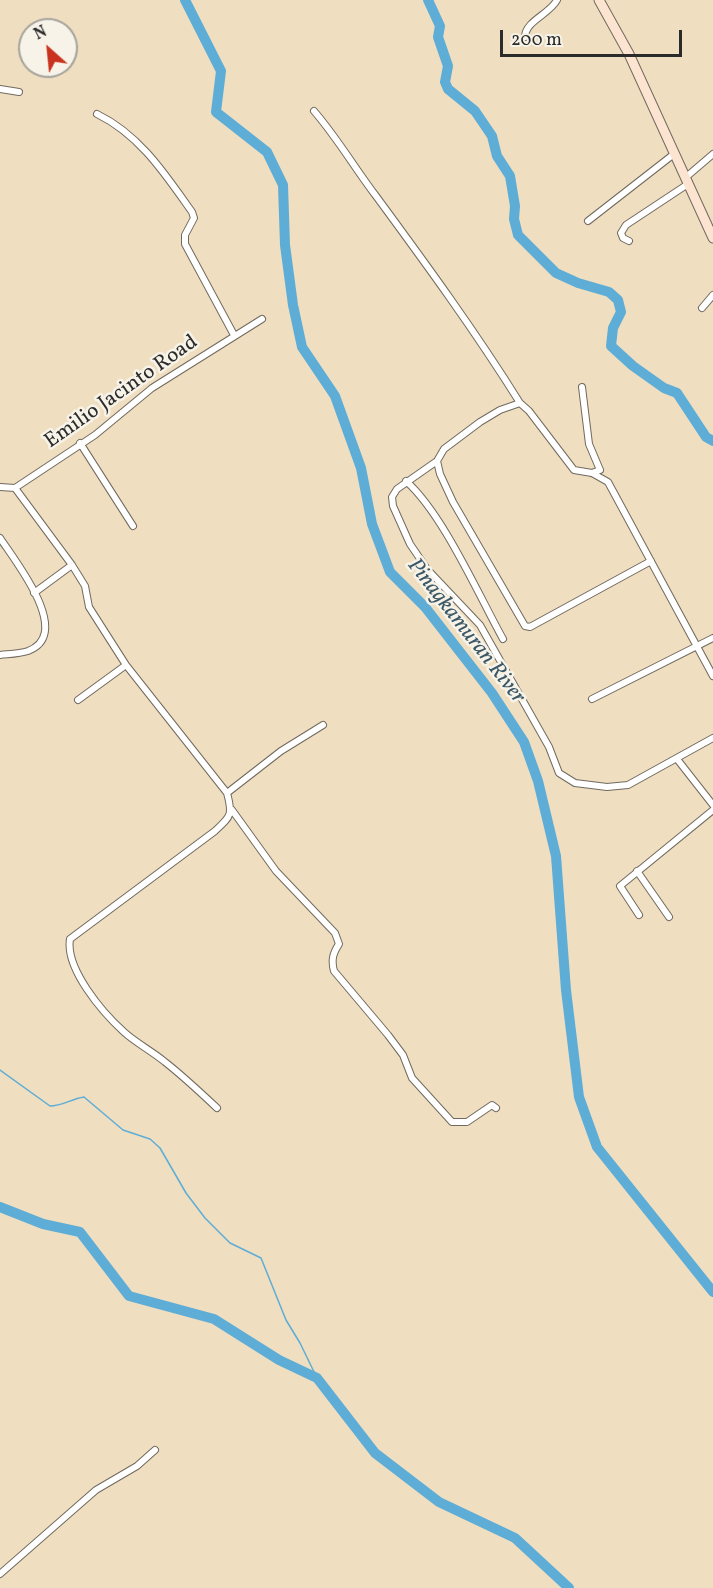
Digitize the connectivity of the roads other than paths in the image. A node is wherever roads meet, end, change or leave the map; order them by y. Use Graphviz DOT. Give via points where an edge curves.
graph roads {
  1 [pos="557,0"];
  2 [pos="599,0"];
  3 [pos="525,37"];
  4 [pos="0,89"];
  5 [pos="19,92"];
  6 [pos="314,111"];
  7 [pos="96,114"];
  8 [pos="674,154"];
  9 [pos="713,154"];
  10 [pos="686,181"];
  11 [pos="588,221"];
  12 [pos="710,222"];
  13 [pos="713,238"];
  14 [pos="629,241"];
  15 [pos="713,295"];
  16 [pos="702,308"];
  17 [pos="262,319"];
  18 [pos="234,335"];
  19 [pos="582,387"];
  20 [pos="520,403"];
  21 [pos="80,444"];
  22 [pos="437,461"];
  23 [pos="592,473"];
  24 [pos="406,481"];
  25 [pos="0,487"];
  26 [pos="15,488"];
  27 [pos="133,526"];
  28 [pos="0,538"];
  29 [pos="651,561"];
  30 [pos="72,565"];
  31 [pos="34,593"];
  32 [pos="713,638"];
  33 [pos="503,639"];
  34 [pos="697,647"];
  35 [pos="0,655"];
  36 [pos="126,666"];
  37 [pos="713,676"];
  38 [pos="592,699"];
  39 [pos="78,700"];
  40 [pos="323,724"];
  41 [pos="713,738"];
  42 [pos="677,759"];
  43 [pos="227,793"];
  44 [pos="713,805"];
  45 [pos="232,810"];
  46 [pos="713,810"];
  47 [pos="637,871"];
  48 [pos="639,915"];
  49 [pos="669,916"];
  50 [pos="217,1107"];
  51 [pos="496,1108"];
  52 [pos="154,1450"];
  53 [pos="0,1574"];
  1 -- 3 [label="street" via="528,27"];
  2 -- 8 [label="street" via="629,54"];
  4 -- 5 [label="street"];
  6 -- 20 [label="street" via="416,248"];
  7 -- 18 [label="street" via="115,123 150,154 192,212 194,218 185,244"];
  8 -- 10 [label="street"];
  8 -- 11 [label="street"];
  9 -- 10 [label="street"];
  10 -- 12 [label="street"];
  10 -- 14 [label="street" via="626,225 621,233"];
  12 -- 13 [label="street"];
  15 -- 16 [label="street"];
  17 -- 18 [label="street, Emilio Jacinto Road"];
  18 -- 21 [label="street, Emilio Jacinto Road" via="152,388"];
  19 -- 23 [label="street" via="589,444 600,471"];
  20 -- 22 [label="street" via="480,422 444,449"];
  20 -- 23 [label="street" via="569,465 580,473"];
  21 -- 26 [label="street, Emilio Jacinto Road"];
  21 -- 27 [label="street"];
  22 -- 24 [label="street"];
  22 -- 29 [label="street" via="453,502 525,626 531,627"];
  23 -- 29 [label="street" via="608,482"];
  24 -- 33 [label="street" via="421,494"];
  24 -- 42 [label="street" via="392,497 411,544 427,569 480,625 560,773 575,783 628,785"];
  25 -- 26 [label="street"];
  26 -- 30 [label="street"];
  28 -- 31 [label="street"];
  29 -- 34 [label="street"];
  30 -- 31 [label="street"];
  30 -- 36 [label="street" via="85,586 89,608"];
  31 -- 35 [label="street" via="46,617 46,633 30,650"];
  32 -- 34 [label="street"];
  34 -- 37 [label="street"];
  34 -- 38 [label="street"];
  36 -- 39 [label="street"];
  36 -- 43 [label="street"];
  40 -- 43 [label="street"];
  41 -- 42 [label="street"];
  42 -- 44 [label="street"];
  43 -- 45 [label="street"];
  45 -- 50 [label="street" via="215,831 70,939 68,948 72,963 97,1003 124,1033 164,1060"];
  45 -- 51 [label="street" via="276,870 335,933 339,944 332,962 334,971 388,1035 420,1088 452,1122 467,1122 485,1107"];
  46 -- 47 [label="street"];
  47 -- 48 [label="street" via="620,886"];
  47 -- 49 [label="street"];
  52 -- 53 [label="street" via="137,1466 96,1490"];
}
